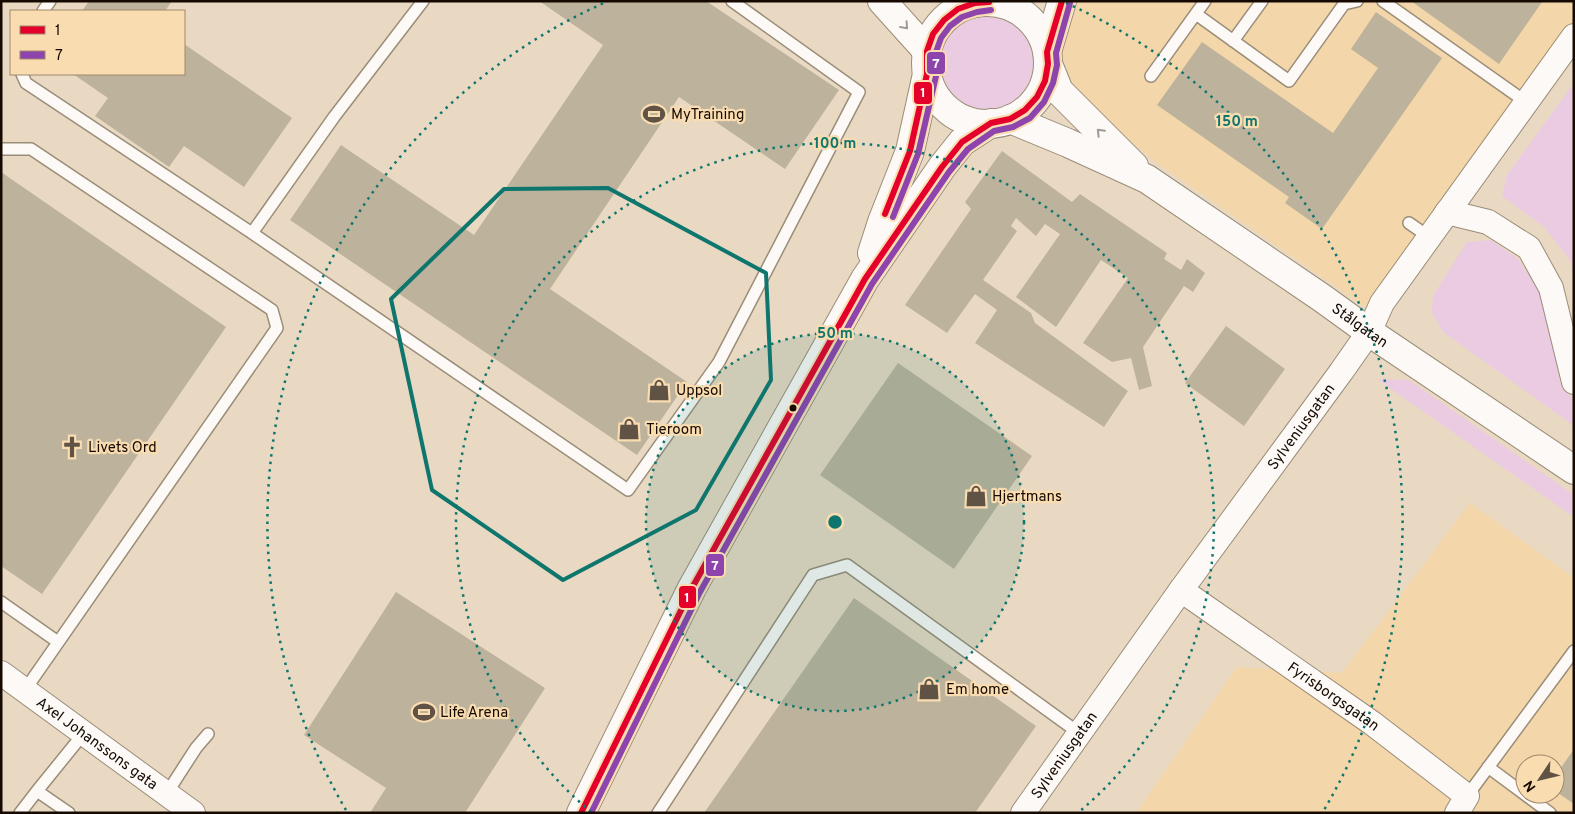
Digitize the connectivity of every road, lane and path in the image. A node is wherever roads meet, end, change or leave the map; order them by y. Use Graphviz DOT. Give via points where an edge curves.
graph roads {
  1 [pos="423,1"];
  2 [pos="732,1"];
  3 [pos="882,1"];
  4 [pos="1062,1"];
  5 [pos="1205,1"];
  6 [pos="1262,1"];
  7 [pos="1357,1"];
  8 [pos="1383,1"];
  9 [pos="981,2"];
  10 [pos="1342,2"];
  11 [pos="1196,14"];
  12 [pos="1574,36"];
  13 [pos="1233,41"];
  14 [pos="1047,58"];
  15 [pos="927,63"];
  16 [pos="22,75"];
  17 [pos="1151,76"];
  18 [pos="1526,102"];
  19 [pos="1001,121"];
  20 [pos="1,149"];
  21 [pos="1147,179"];
  22 [pos="1447,212"];
  23 [pos="1409,223"];
  24 [pos="252,233"];
  25 [pos="1429,237"];
  26 [pos="865,278"];
  27 [pos="1369,332"];
  28 [pos="1574,382"];
  29 [pos="1574,470"];
  30 [pos="1181,590"];
  31 [pos="1,602"];
  32 [pos="58,642"];
  33 [pos="1574,651"];
  34 [pos="1,673"];
  35 [pos="25,690"];
  36 [pos="84,733"];
  37 [pos="1079,733"];
  38 [pos="208,734"];
  39 [pos="1488,768"];
  40 [pos="38,791"];
  41 [pos="167,793"];
  42 [pos="1462,804"];
  43 [pos="20,813"];
  44 [pos="69,813"];
  45 [pos="193,813"];
  46 [pos="581,813"];
  47 [pos="658,813"];
  48 [pos="1023,813"];
  49 [pos="1550,813"];
  1 -- 24 [label="lane" via="334,117"];
  2 -- 24 [label="lane" via="859,92 719,362 628,490"];
  3 -- 15 [label="main road, one-way"];
  4 -- 14 [label="main road"];
  5 -- 11 [label="lane"];
  6 -- 13 [label="lane"];
  7 -- 10 [label="lane"];
  8 -- 18 [label="lane"];
  9 -- 14 [label="main road" via="1010,6 1027,17 1040,32"];
  9 -- 15 [label="main road" via="958,9 944,20 933,34"];
  10 -- 13 [label="lane" via="1289,81"];
  11 -- 13 [label="lane"];
  11 -- 17 [label="lane"];
  12 -- 18 [label="street, Sylveniusgatan"];
  14 -- 19 [label="main road" via="1045,81 1037,97 1025,110"];
  21 -- 14 [label="main road, Stålgatan, one-way" via="1059,91"];
  15 -- 19 [label="main road" via="933,90 943,105 957,116 974,122"];
  15 -- 26 [label="main road" via="910,151 882,222"];
  16 -- 24 [label="lane" via="26,83"];
  18 -- 22 [label="street, Sylveniusgatan"];
  19 -- 21 [label="main road, Stålgatan" via="1068,143"];
  19 -- 26 [label="main road" via="962,142"];
  20 -- 32 [label="lane" via="31,149 272,310 277,328"];
  21 -- 27 [label="main road, Stålgatan"];
  22 -- 25 [label="street, Sylveniusgatan"];
  22 -- 28 [label="street" via="1488,222 1529,248 1551,288"];
  23 -- 25 [label="lane"];
  25 -- 27 [label="street, Sylveniusgatan" via="1382,303"];
  26 -- 46 [label="main road" via="692,588"];
  27 -- 29 [label="main road, Stålgatan"];
  27 -- 30 [label="street, Sylveniusgatan"];
  30 -- 37 [label="street, Sylveniusgatan"];
  30 -- 42 [label="street, Fyrisborgsgatan" via="1372,723"];
  31 -- 32 [label="lane"];
  32 -- 35 [label="lane"];
  33 -- 39 [label="lane"];
  34 -- 35 [label="street, Axel Johanssons gata"];
  35 -- 36 [label="street, Axel Johanssons gata"];
  36 -- 40 [label="lane"];
  36 -- 41 [label="street, Axel Johanssons gata"];
  37 -- 47 [label="lane" via="847,565 813,575"];
  37 -- 48 [label="street, Sylveniusgatan"];
  38 -- 41 [label="lane"];
  39 -- 42 [label="lane"];
  39 -- 49 [label="lane"];
  40 -- 43 [label="lane"];
  40 -- 44 [label="lane"];
  41 -- 45 [label="street, Axel Johanssons gata"];
}
